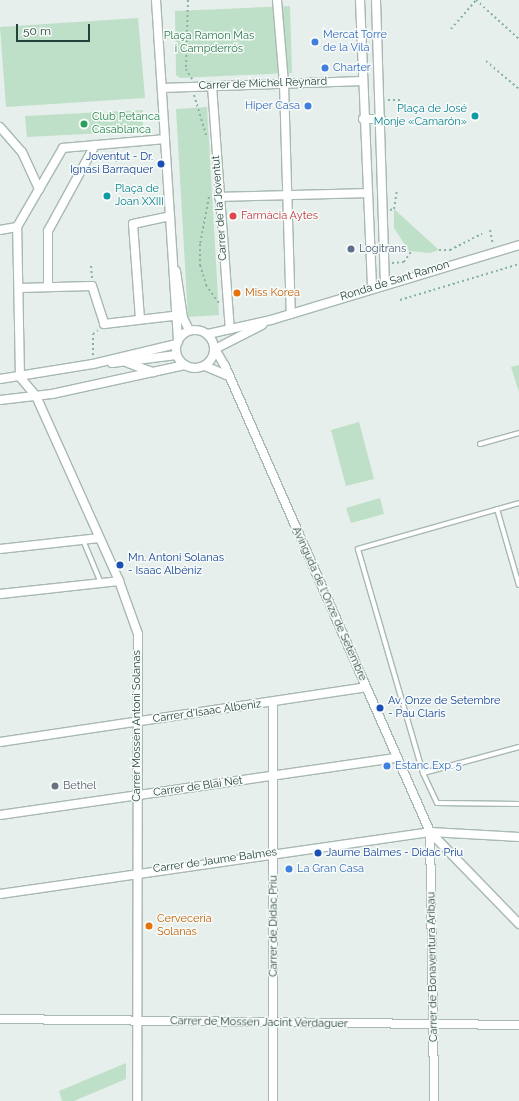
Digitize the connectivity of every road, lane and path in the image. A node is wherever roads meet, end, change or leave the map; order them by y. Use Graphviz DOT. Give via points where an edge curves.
graph roads {
  1 [pos="156,0"];
  2 [pos="188,0"];
  3 [pos="277,0"];
  4 [pos="360,0"];
  5 [pos="376,0"];
  6 [pos="476,0"];
  7 [pos="451,29"];
  8 [pos="519,39"];
  9 [pos="486,61"];
  10 [pos="363,81"];
  11 [pos="284,84"];
  12 [pos="212,86"];
  13 [pos="193,87"];
  14 [pos="162,88"];
  15 [pos="519,89"];
  16 [pos="380,100"];
  17 [pos="400,100"];
  18 [pos="381,118"];
  19 [pos="364,119"];
  20 [pos="0,127"];
  21 [pos="165,139"];
  22 [pos="207,139"];
  23 [pos="98,145"];
  24 [pos="119,164"];
  25 [pos="397,188"];
  26 [pos="39,189"];
  27 [pos="210,189"];
  28 [pos="367,193"];
  29 [pos="287,195"];
  30 [pos="219,197"];
  31 [pos="394,209"];
  32 [pos="170,216"];
  33 [pos="17,227"];
  34 [pos="0,230"];
  35 [pos="490,230"];
  36 [pos="482,234"];
  37 [pos="384,237"];
  38 [pos="171,238"];
  39 [pos="370,238"];
  40 [pos="519,245"];
  41 [pos="439,250"];
  42 [pos="495,251"];
  43 [pos="519,264"];
  44 [pos="91,266"];
  45 [pos="385,284"];
  46 [pos="92,286"];
  47 [pos="48,287"];
  48 [pos="18,288"];
  49 [pos="372,288"];
  50 [pos="400,300"];
  51 [pos="226,311"];
  52 [pos="291,314"];
  53 [pos="173,316"];
  54 [pos="140,318"];
  55 [pos="271,320"];
  56 [pos="104,324"];
  57 [pos="230,329"];
  58 [pos="189,330"];
  59 [pos="208,334"];
  60 [pos="177,342"];
  61 [pos="215,349"];
  62 [pos="177,355"];
  63 [pos="126,362"];
  64 [pos="93,364"];
  65 [pos="185,366"];
  66 [pos="205,366"];
  67 [pos="154,372"];
  68 [pos="228,376"];
  69 [pos="20,377"];
  70 [pos="0,379"];
  71 [pos="36,396"];
  72 [pos="0,400"];
  73 [pos="519,433"];
  74 [pos="480,444"];
  75 [pos="519,503"];
  76 [pos="497,509"];
  77 [pos="99,538"];
  78 [pos="83,540"];
  79 [pos="0,549"];
  80 [pos="119,581"];
  81 [pos="101,583"];
  82 [pos="519,585"];
  83 [pos="0,594"];
  84 [pos="366,688"];
  85 [pos="273,703"];
  86 [pos="138,722"];
  87 [pos="0,742"];
  88 [pos="519,747"];
  89 [pos="396,758"];
  90 [pos="423,773"];
  91 [pos="273,776"];
  92 [pos="137,795"];
  93 [pos="519,804"];
  94 [pos="0,815"];
  95 [pos="430,832"];
  96 [pos="519,837"];
  97 [pos="274,852"];
  98 [pos="136,872"];
  99 [pos="0,894"];
  100 [pos="519,924"];
  101 [pos="0,1019"];
  102 [pos="137,1022"];
  103 [pos="274,1024"];
  104 [pos="434,1025"];
  105 [pos="519,1026"];
  106 [pos="137,1101"];
  107 [pos="273,1101"];
  108 [pos="434,1101"];
  1 -- 14 [label="street"];
  2 -- 13 [label="path" via="186,69"];
  3 -- 11 [label="street"];
  4 -- 10 [label="street"];
  5 -- 16 [label="street"];
  6 -- 7 [label="path"];
  6 -- 8 [label="path"];
  9 -- 15 [label="path"];
  10 -- 11 [label="street, Carrer de Michel Reynard"];
  10 -- 19 [label="street"];
  11 -- 12 [label="street, Carrer de Michel Reynard"];
  11 -- 29 [label="street"];
  12 -- 13 [label="street, Carrer de Michel Reynard"];
  12 -- 30 [label="street, Carrer de la Joventut"];
  13 -- 14 [label="street, Carrer de Michel Reynard"];
  13 -- 22 [label="path"];
  14 -- 21 [label="street"];
  16 -- 17 [label="path"];
  16 -- 18 [label="street"];
  18 -- 19 [label="street"];
  18 -- 37 [label="street"];
  19 -- 28 [label="street"];
  20 -- 26 [label="street" via="22,152"];
  21 -- 23 [label="street"];
  21 -- 32 [label="street"];
  23 -- 24 [label="path"];
  23 -- 26 [label="street" via="63,148"];
  23 -- 47 [label="street" via="48,231"];
  25 -- 31 [label="path"];
  26 -- 33 [label="street"];
  27 -- 51 [label="path" via="200,244 200,265 211,294"];
  28 -- 29 [label="street"];
  28 -- 39 [label="street"];
  29 -- 30 [label="street"];
  29 -- 52 [label="street"];
  30 -- 51 [label="street, Carrer de la Joventut"];
  32 -- 38 [label="street"];
  32 -- 54 [label="street" via="133,224"];
  33 -- 34 [label="street"];
  33 -- 48 [label="street"];
  35 -- 42 [label="path"];
  36 -- 41 [label="path" via="450,250"];
  37 -- 39 [label="street"];
  37 -- 45 [label="street"];
  38 -- 53 [label="street"];
  38 -- 58 [label="street" via="183,318"];
  39 -- 49 [label="street"];
  40 -- 42 [label="street, Ronda de Sant Ramon"];
  42 -- 45 [label="street, Ronda de Sant Ramon"];
  43 -- 50 [label="path"];
  44 -- 46 [label="path"];
  45 -- 49 [label="street, Ronda de Sant Ramon"];
  46 -- 47 [label="street"];
  46 -- 56 [label="street"];
  47 -- 48 [label="street"];
  48 -- 69 [label="street"];
  49 -- 52 [label="street, Ronda de Sant Ramon"];
  51 -- 57 [label="street, Carrer de la Joventut"];
  52 -- 55 [label="street, Ronda de Sant Ramon"];
  53 -- 54 [label="street"];
  53 -- 60 [label="street"];
  54 -- 56 [label="street"];
  55 -- 57 [label="street, Ronda de Sant Ramon"];
  55 -- 61 [label="street, Ronda de Sant Ramon"];
  56 -- 64 [label="path" via="93,334"];
  57 -- 59 [label="street, Ronda de Sant Ramon"];
  58 -- 59 [label="street, Ronda de Sant Ramon"];
  58 -- 60 [label="street"];
  59 -- 61 [label="street"];
  60 -- 62 [label="street"];
  60 -- 64 [label="street"];
  61 -- 66 [label="street"];
  61 -- 68 [label="street, Avinguda de l'Onze de Setembre"];
  62 -- 63 [label="street"];
  62 -- 65 [label="street"];
  63 -- 64 [label="street"];
  63 -- 67 [label="street"];
  64 -- 69 [label="street"];
  65 -- 66 [label="street"];
  65 -- 67 [label="street"];
  66 -- 68 [label="street"];
  67 -- 71 [label="street"];
  68 -- 84 [label="street, Avinguda de l'Onze de Setembre"];
  69 -- 70 [label="street"];
  69 -- 71 [label="street, Carrer Mossèn Antoni Solanas"];
  71 -- 72 [label="street"];
  71 -- 77 [label="street, Carrer Mossèn Antoni Solanas"];
  73 -- 74 [label="lane"];
  75 -- 76 [label="lane"];
  76 -- 82 [label="lane"];
  76 -- 90 [label="lane" via="358,549"];
  77 -- 78 [label="street"];
  77 -- 80 [label="street, Carrer Mossèn Antoni Solanas"];
  78 -- 79 [label="street"];
  78 -- 81 [label="lane"];
  80 -- 81 [label="street"];
  80 -- 86 [label="street, Carrer Mossèn Antoni Solanas" via="138,634"];
  81 -- 83 [label="street"];
  84 -- 85 [label="street, Carrer d'Isaac Albeniz"];
  84 -- 89 [label="street, Avinguda de l'Onze de Setembre"];
  85 -- 86 [label="street, Carrer d'Isaac Albeniz"];
  85 -- 91 [label="street, Carrer de Dídac Priu"];
  86 -- 87 [label="street, Carrer d'Isaac Albeniz"];
  86 -- 92 [label="street, Carrer Mossèn Antoni Solanas"];
  88 -- 90 [label="lane"];
  89 -- 91 [label="street, Carrer de Blai Net"];
  89 -- 95 [label="street, Avinguda de l'Onze de Setembre"];
  90 -- 93 [label="lane" via="437,803"];
  91 -- 92 [label="street, Carrer de Blai Net"];
  91 -- 97 [label="street, Carrer de Dídac Priu"];
  92 -- 94 [label="street, Carrer de Blai Net"];
  92 -- 98 [label="street, Carrer Mossèn Antoni Solanas"];
  95 -- 96 [label="street, Carrer de Jaume Balmes"];
  95 -- 97 [label="street, Carrer de Jaume Balmes"];
  95 -- 100 [label="street"];
  95 -- 104 [label="street, Carrer de Bonaventura Aribau"];
  97 -- 98 [label="street, Carrer de Jaume Balmes"];
  97 -- 103 [label="street, Carrer de Dídac Priu"];
  98 -- 99 [label="street, Carrer de Jaume Balmes"];
  98 -- 102 [label="street, Carrer Mossèn Antoni Solanas"];
  101 -- 102 [label="street, Carrer de Mossèn Jacint Verdaguer"];
  102 -- 103 [label="street, Carrer de Mossèn Jacint Verdaguer"];
  102 -- 106 [label="street, Carrer Mossèn Antoni Solanas"];
  103 -- 104 [label="street, Carrer de Mossèn Jacint Verdaguer"];
  103 -- 107 [label="street, Carrer de Dídac Priu"];
  104 -- 105 [label="street, Carrer de Mossèn Jacint Verdaguer"];
  104 -- 108 [label="street, Carrer de Bonaventura Aribau"];
}
